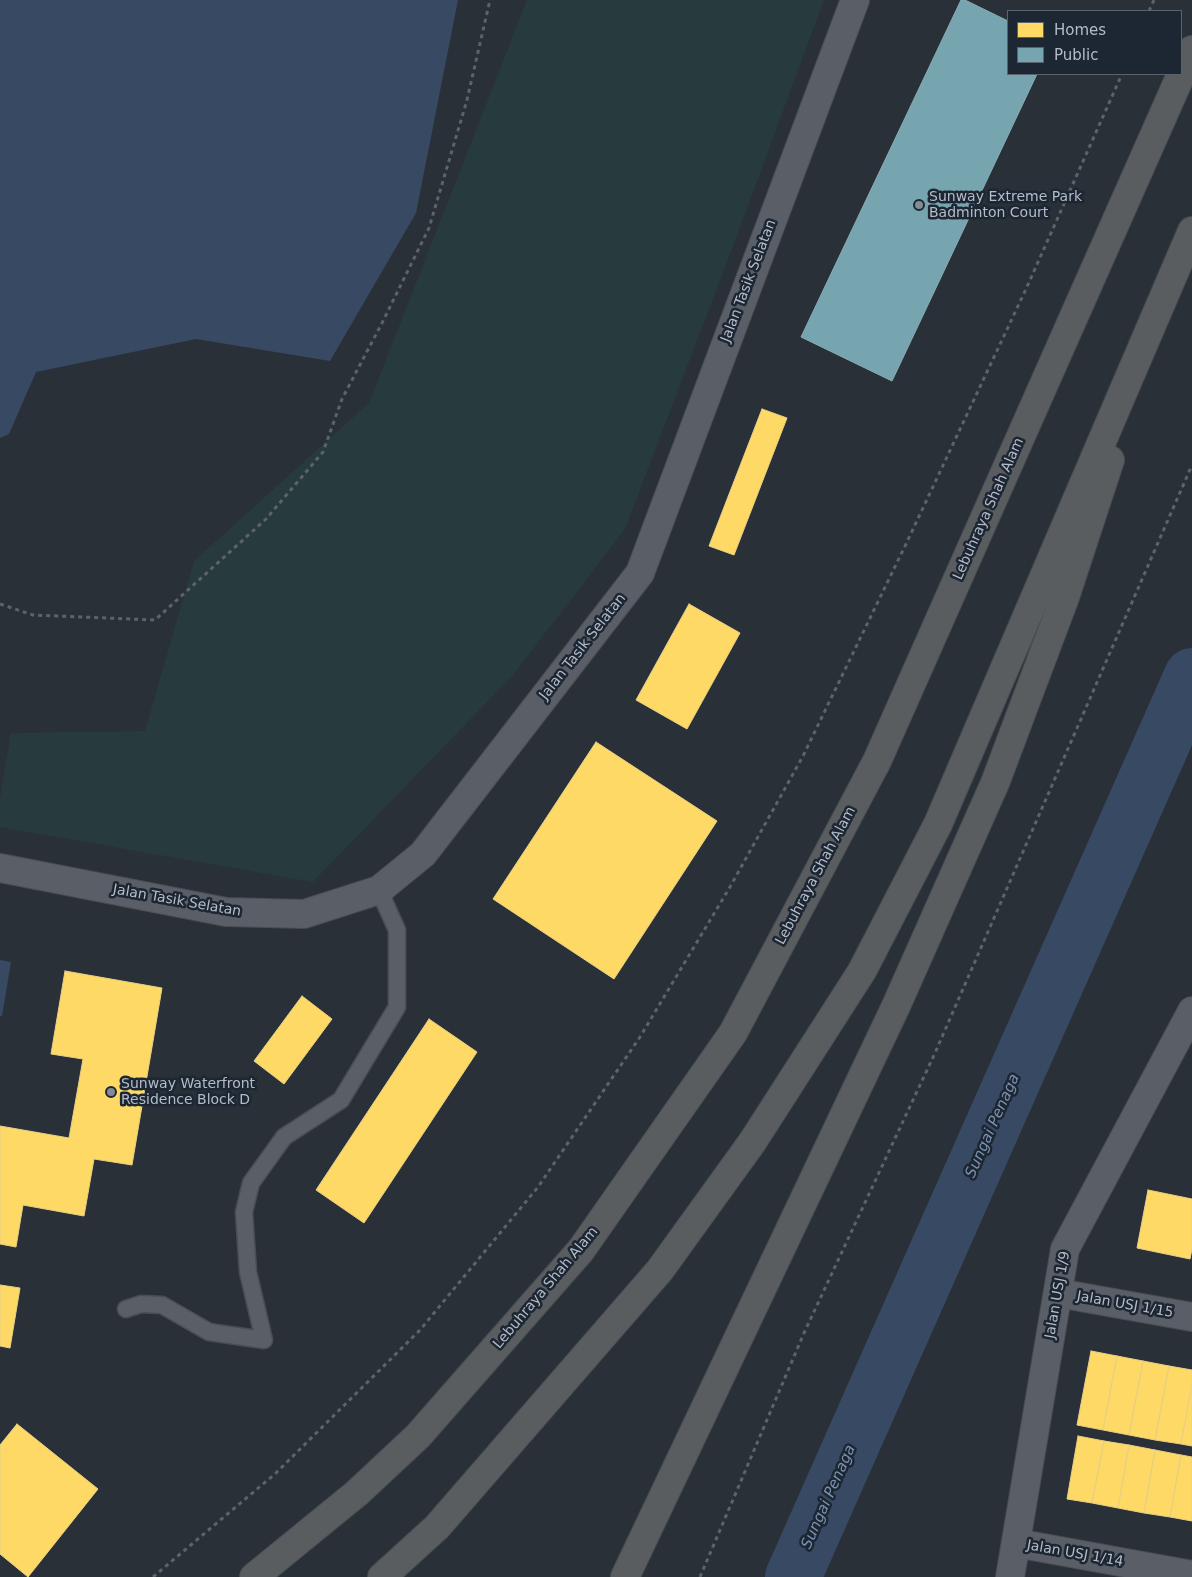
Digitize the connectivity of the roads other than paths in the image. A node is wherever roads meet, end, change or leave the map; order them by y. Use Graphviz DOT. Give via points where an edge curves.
graph roads {
  1 [pos="855,0"];
  2 [pos="1192,50"];
  3 [pos="1182,73"];
  4 [pos="1181,75"];
  5 [pos="1192,231"];
  6 [pos="1168,286"];
  7 [pos="0,868"];
  8 [pos="379,890"];
  9 [pos="1192,1011"];
  10 [pos="1181,1053"];
  11 [pos="1058,1293"];
  12 [pos="126,1309"];
  13 [pos="1192,1317"];
  14 [pos="1016,1544"];
  15 [pos="1192,1575"];
  16 [pos="254,1577"];
  17 [pos="382,1577"];
  18 [pos="626,1577"];
  19 [pos="1010,1577"];
  1 -- 8 [label="street, Jalan Tasik Selatan" via="640,573 423,854"];
  2 -- 3 [label="highway, Lebuhraya Shah Alam"];
  4 -- 16 [label="highway, Lebuhraya Shah Alam" via="877,761 733,1033 581,1250 425,1428 357,1493"];
  5 -- 6 [label="highway"];
  6 -- 17 [label="highway" via="938,824 862,971 753,1141 660,1270 437,1527"];
  6 -- 18 [label="highway" via="1065,598 995,783 896,1006"];
  7 -- 8 [label="street, Jalan Tasik Selatan" via="226,912 304,914"];
  8 -- 12 [label="lane" via="397,930 397,1007 341,1100 284,1137 251,1183 244,1212 248,1272 264,1340 209,1332 162,1305 141,1304"];
  9 -- 10 [label="street, Jalan USJ 1/9"];
  10 -- 11 [label="street, Jalan USJ 1/9" via="1065,1249"];
  11 -- 13 [label="street, Jalan USJ 1/15"];
  11 -- 14 [label="street, Jalan USJ 1/9"];
  14 -- 15 [label="street, Jalan USJ 1/14"];
  14 -- 19 [label="street, Jalan USJ 1/9"];
}
